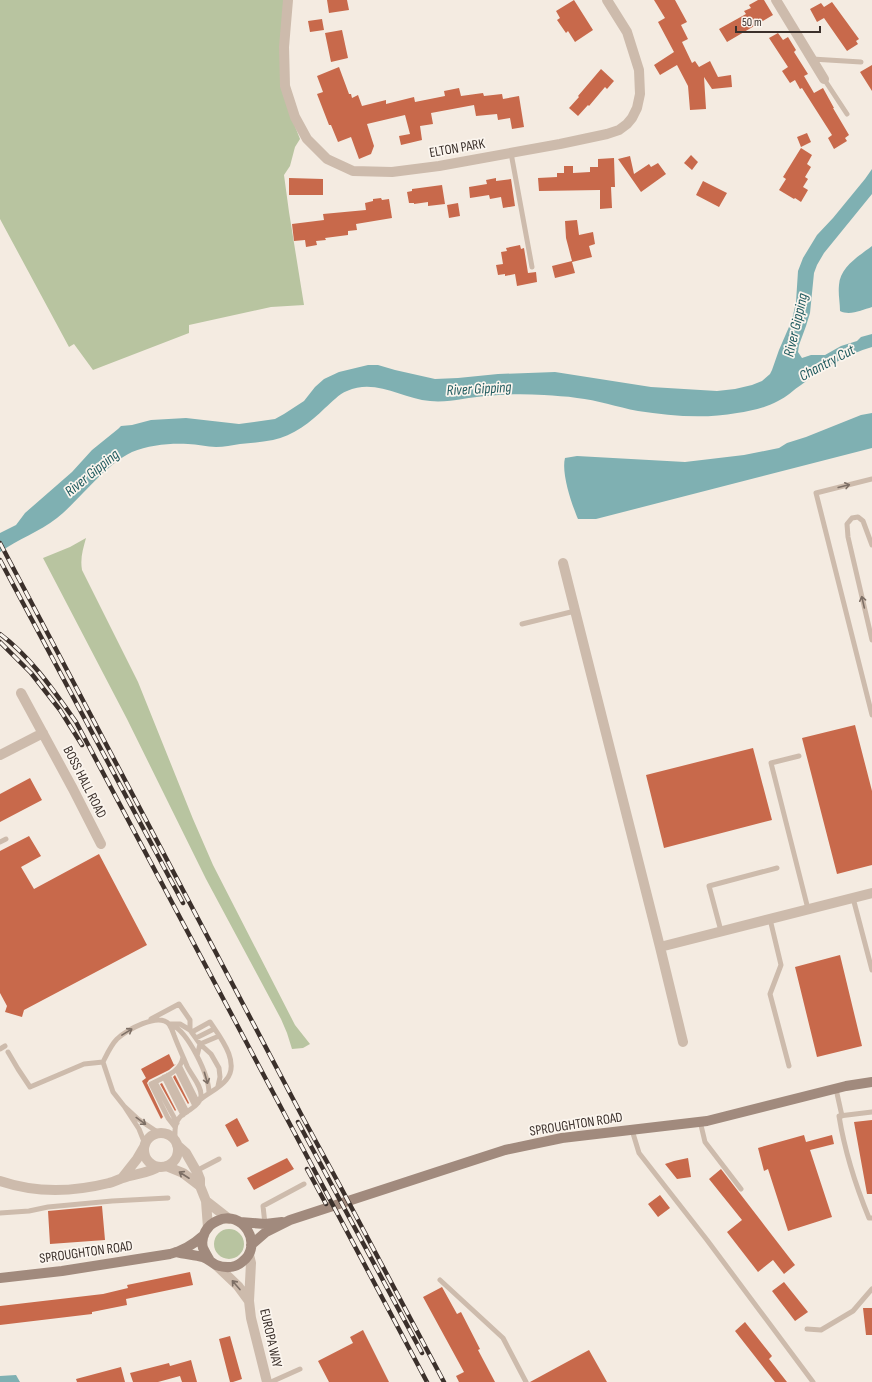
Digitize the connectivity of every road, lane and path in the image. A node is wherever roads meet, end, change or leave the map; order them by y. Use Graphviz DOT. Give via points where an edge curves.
graph roads {
  1 [pos="288,0"];
  2 [pos="607,0"];
  3 [pos="776,0"];
  4 [pos="812,59"];
  5 [pos="861,62"];
  6 [pos="824,79"];
  7 [pos="847,114"];
  8 [pos="511,153"];
  9 [pos="532,267"];
  10 [pos="872,479"];
  11 [pos="872,545"];
  12 [pos="563,564"];
  13 [pos="575,611"];
  14 [pos="522,624"];
  15 [pos="872,640"];
  16 [pos="21,692"];
  17 [pos="872,715"];
  18 [pos="43,733"];
  19 [pos="0,755"];
  20 [pos="799,756"];
  21 [pos="6,839"];
  22 [pos="0,842"];
  23 [pos="101,844"];
  24 [pos="777,868"];
  25 [pos="872,893"];
  26 [pos="853,898"];
  27 [pos="808,909"];
  28 [pos="770,919"];
  29 [pos="721,931"];
  30 [pos="660,947"];
  31 [pos="872,970"];
  32 [pos="150,1020"];
  33 [pos="169,1024"];
  34 [pos="214,1029"];
  35 [pos="191,1031"];
  36 [pos="219,1036"];
  37 [pos="196,1038"];
  38 [pos="682,1042"];
  39 [pos="200,1044"];
  40 [pos="5,1046"];
  41 [pos="0,1049"];
  42 [pos="8,1052"];
  43 [pos="183,1056"];
  44 [pos="197,1057"];
  45 [pos="103,1062"];
  46 [pos="789,1066"];
  47 [pos="178,1069"];
  48 [pos="166,1076"];
  49 [pos="872,1082"];
  50 [pos="218,1086"];
  51 [pos="836,1089"];
  52 [pos="209,1093"];
  53 [pos="198,1102"];
  54 [pos="124,1106"];
  55 [pos="872,1112"];
  56 [pos="185,1113"];
  57 [pos="842,1116"];
  58 [pos="700,1121"];
  59 [pos="176,1125"];
  60 [pos="632,1129"];
  61 [pos="159,1133"];
  62 [pos="176,1142"];
  63 [pos="144,1146"];
  64 [pos="219,1159"];
  65 [pos="162,1166"];
  66 [pos="196,1171"];
  67 [pos="122,1178"];
  68 [pos="0,1181"];
  69 [pos="304,1184"];
  70 [pos="200,1186"];
  71 [pos="741,1189"];
  72 [pos="168,1198"];
  73 [pos="206,1200"];
  74 [pos="0,1213"];
  75 [pos="872,1218"];
  76 [pos="229,1219"];
  77 [pos="290,1220"];
  78 [pos="240,1222"];
  79 [pos="265,1224"];
  80 [pos="206,1231"];
  81 [pos="250,1250"];
  82 [pos="176,1252"];
  83 [pos="212,1262"];
  84 [pos="0,1278"];
  85 [pos="440,1280"];
  86 [pos="872,1289"];
  87 [pos="249,1301"];
  88 [pos="807,1329"];
  89 [pos="300,1369"];
  90 [pos="267,1382"];
  91 [pos="271,1382"];
  92 [pos="526,1382"];
  93 [pos="813,1382"];
  1 -- 8 [label="street, ELTON PARK" via="284,47 285,86 295,117 307,139 327,159 353,171 392,172"];
  2 -- 8 [label="street, ELTON PARK" via="627,32 639,70 640,94 632,118 619,130 607,134"];
  3 -- 4 [label="street"];
  4 -- 5 [label="lane"];
  4 -- 6 [label="street"];
  6 -- 7 [label="lane"];
  8 -- 9 [label="lane"];
  17 -- 10 [label="lane, one-way" via="816,493"];
  15 -- 11 [label="lane, one-way" via="848,537 847,524 852,518 858,517 863,521"];
  12 -- 13 [label="street"];
  13 -- 14 [label="lane"];
  13 -- 30 [label="street"];
  16 -- 18 [label="street, BOSS HALL ROAD"];
  18 -- 19 [label="street"];
  18 -- 23 [label="street, BOSS HALL ROAD"];
  20 -- 27 [label="lane" via="771,763"];
  21 -- 22 [label="lane"];
  24 -- 29 [label="lane" via="709,886"];
  25 -- 26 [label="street"];
  26 -- 27 [label="street"];
  26 -- 31 [label="lane"];
  27 -- 28 [label="street"];
  28 -- 29 [label="street"];
  28 -- 46 [label="lane" via="781,965 770,994"];
  29 -- 30 [label="street"];
  30 -- 38 [label="street"];
  32 -- 33 [label="lane" via="162,1020"];
  32 -- 35 [label="lane" via="179,1004 190,1020"];
  45 -- 32 [label="lane, one-way" via="118,1038"];
  33 -- 35 [label="lane" via="180,1024"];
  33 -- 43 [label="lane"];
  33 -- 44 [label="lane" via="184,1035"];
  34 -- 35 [label="lane" via="210,1022"];
  34 -- 36 [label="lane"];
  34 -- 37 [label="lane"];
  35 -- 37 [label="lane"];
  36 -- 39 [label="lane"];
  36 -- 50 [label="lane" via="230,1059 231,1074"];
  37 -- 39 [label="lane"];
  39 -- 44 [label="lane"];
  39 -- 50 [label="lane" via="211,1054 219,1068"];
  40 -- 41 [label="lane"];
  42 -- 45 [label="lane" via="30,1087 84,1064"];
  43 -- 47 [label="lane"];
  43 -- 53 [label="lane" via="200,1088 202,1095"];
  44 -- 52 [label="lane, one-way" via="204,1070"];
  45 -- 54 [label="lane" via="113,1092"];
  47 -- 48 [label="lane"];
  47 -- 53 [label="lane"];
  48 -- 56 [label="lane"];
  48 -- 59 [label="lane" via="155,1082"];
  49 -- 51 [label="street, SPROUGHTON ROAD"];
  50 -- 52 [label="lane"];
  51 -- 57 [label="lane"];
  51 -- 58 [label="street, SPROUGHTON ROAD"];
  52 -- 53 [label="lane"];
  53 -- 56 [label="lane"];
  54 -- 61 [label="lane, one-way"];
  54 -- 63 [label="lane" via="139,1129"];
  55 -- 57 [label="lane"];
  56 -- 59 [label="lane"];
  57 -- 75 [label="lane" via="839,1116 844,1146 856,1187"];
  58 -- 60 [label="street, SPROUGHTON ROAD"];
  58 -- 71 [label="lane" via="705,1142"];
  59 -- 62 [label="lane"];
  60 -- 77 [label="street, SPROUGHTON ROAD" via="562,1138 505,1150"];
  60 -- 93 [label="lane" via="639,1153"];
  61 -- 62 [label="street" via="165,1133"];
  61 -- 63 [label="street" via="149,1137"];
  62 -- 65 [label="street" via="176,1156 173,1161"];
  62 -- 66 [label="street"];
  63 -- 65 [label="street" via="149,1162"];
  63 -- 67 [label="street"];
  64 -- 66 [label="lane"];
  65 -- 67 [label="street"];
  70 -- 65 [label="street, one-way" via="183,1173"];
  66 -- 70 [label="street"];
  67 -- 68 [label="street" via="83,1189 48,1191"];
  69 -- 79 [label="lane" via="263,1206"];
  70 -- 73 [label="street"];
  72 -- 74 [label="lane"];
  73 -- 76 [label="street"];
  73 -- 80 [label="street"];
  76 -- 78 [label="street, SPROUGHTON ROAD"];
  76 -- 80 [label="street, SPROUGHTON ROAD" via="217,1220"];
  77 -- 79 [label="street, SPROUGHTON ROAD"];
  77 -- 81 [label="street, SPROUGHTON ROAD" via="266,1232"];
  78 -- 79 [label="street, SPROUGHTON ROAD"];
  78 -- 81 [label="street" via="251,1236"];
  80 -- 82 [label="street, SPROUGHTON ROAD" via="195,1242"];
  80 -- 83 [label="street" via="202,1241 203,1248"];
  81 -- 83 [label="street, SPROUGHTON ROAD" via="243,1262 235,1266 227,1267"];
  81 -- 87 [label="street, EUROPA WAY"];
  82 -- 83 [label="street, SPROUGHTON ROAD"];
  82 -- 84 [label="street, SPROUGHTON ROAD" via="62,1271"];
  87 -- 83 [label="street, EUROPA WAY, one-way" via="238,1286"];
  85 -- 92 [label="lane" via="503,1338"];
  86 -- 88 [label="lane" via="853,1311 821,1330"];
  87 -- 90 [label="street, EUROPA WAY"];
  89 -- 91 [label="lane"];
}
